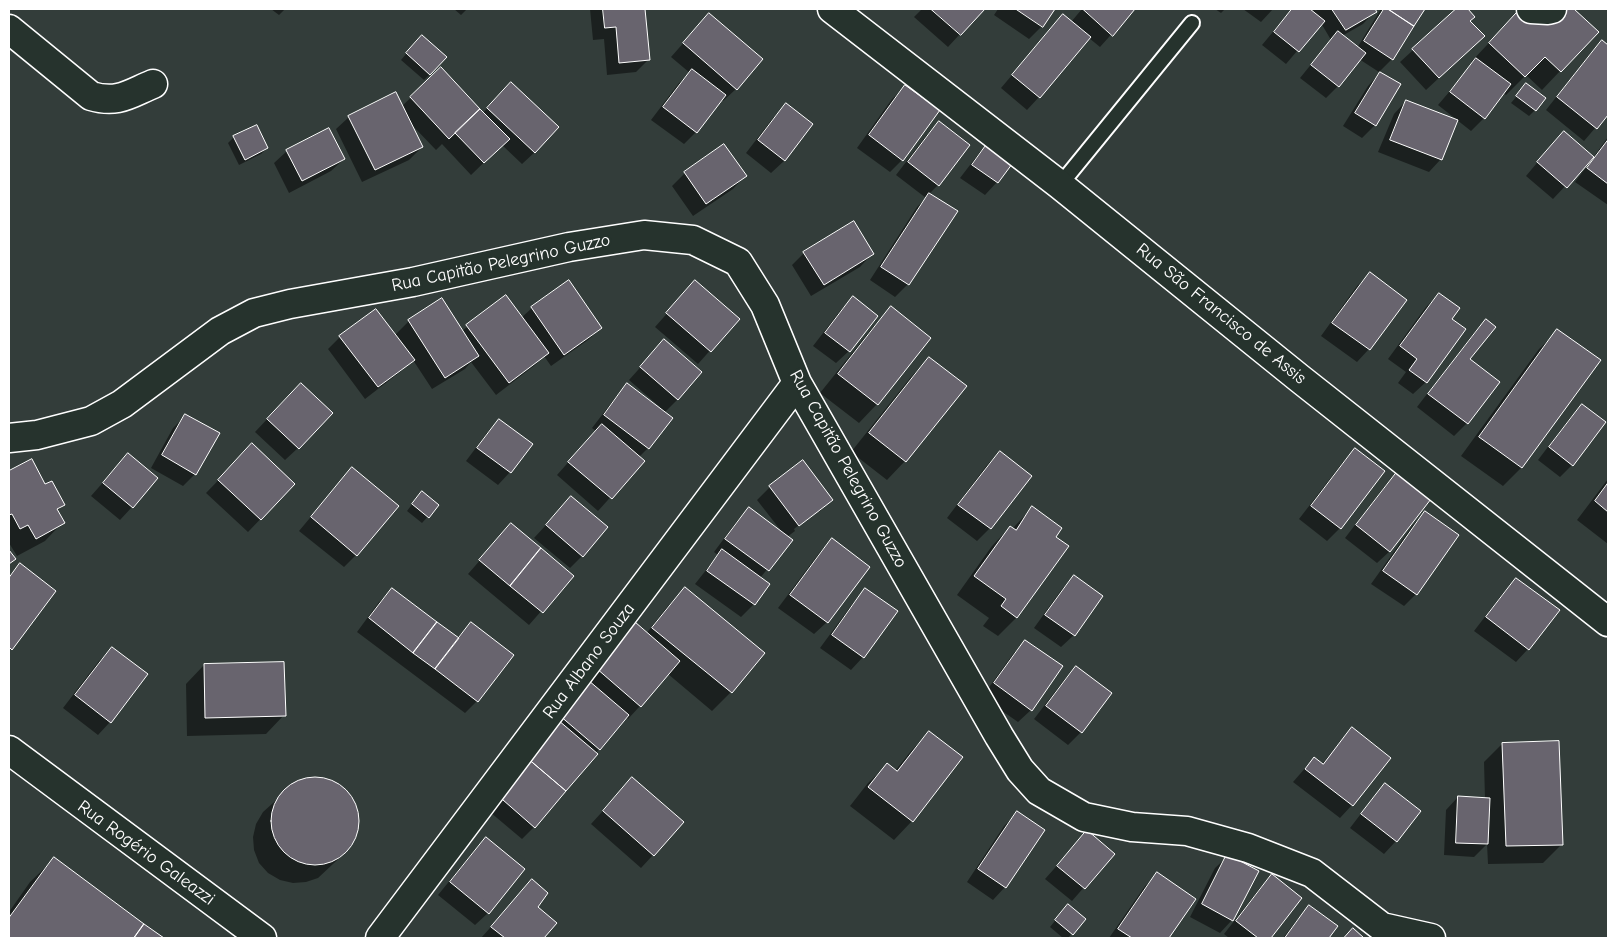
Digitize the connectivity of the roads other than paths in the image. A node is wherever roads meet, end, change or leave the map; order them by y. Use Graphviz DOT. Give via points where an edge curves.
graph roads {
  1 [pos="832,9"];
  2 [pos="1531,9"];
  3 [pos="1552,9"];
  4 [pos="1192,23"];
  5 [pos="9,29"];
  6 [pos="153,84"];
  7 [pos="1060,184"];
  8 [pos="797,383"];
  9 [pos="9,438"];
  10 [pos="1608,622"];
  11 [pos="9,750"];
  12 [pos="20,770"];
  13 [pos="1389,933"];
  14 [pos="262,938"];
  15 [pos="380,938"];
  16 [pos="1431,938"];
  1 -- 7 [label="street, Rua São Francisco de Assis"];
  2 -- 3 [label="street"];
  4 -- 7 [label="lane"];
  5 -- 6 [label="street" via="91,96 105,100 119,98"];
  7 -- 10 [label="street, Rua São Francisco de Assis"];
  8 -- 9 [label="street, Rua Capitão Pelegrino Guzzo" via="765,305 738,262 693,240 644,235 569,246 413,282 254,313 220,331 122,404 91,420 37,435"];
  8 -- 13 [label="street, Rua Capitão Pelegrino Guzzo" via="999,736 1020,770 1039,791 1084,817 1187,831 1276,858 1312,873"];
  8 -- 15 [label="street, Rua Albano Souza"];
  11 -- 12 [label="street, Rua Rogério Galeazzi"];
  12 -- 14 [label="street, Rua Rogério Galeazzi"];
  13 -- 16 [label="street, Rua Capitão Pelegrino Guzzo"];
}
